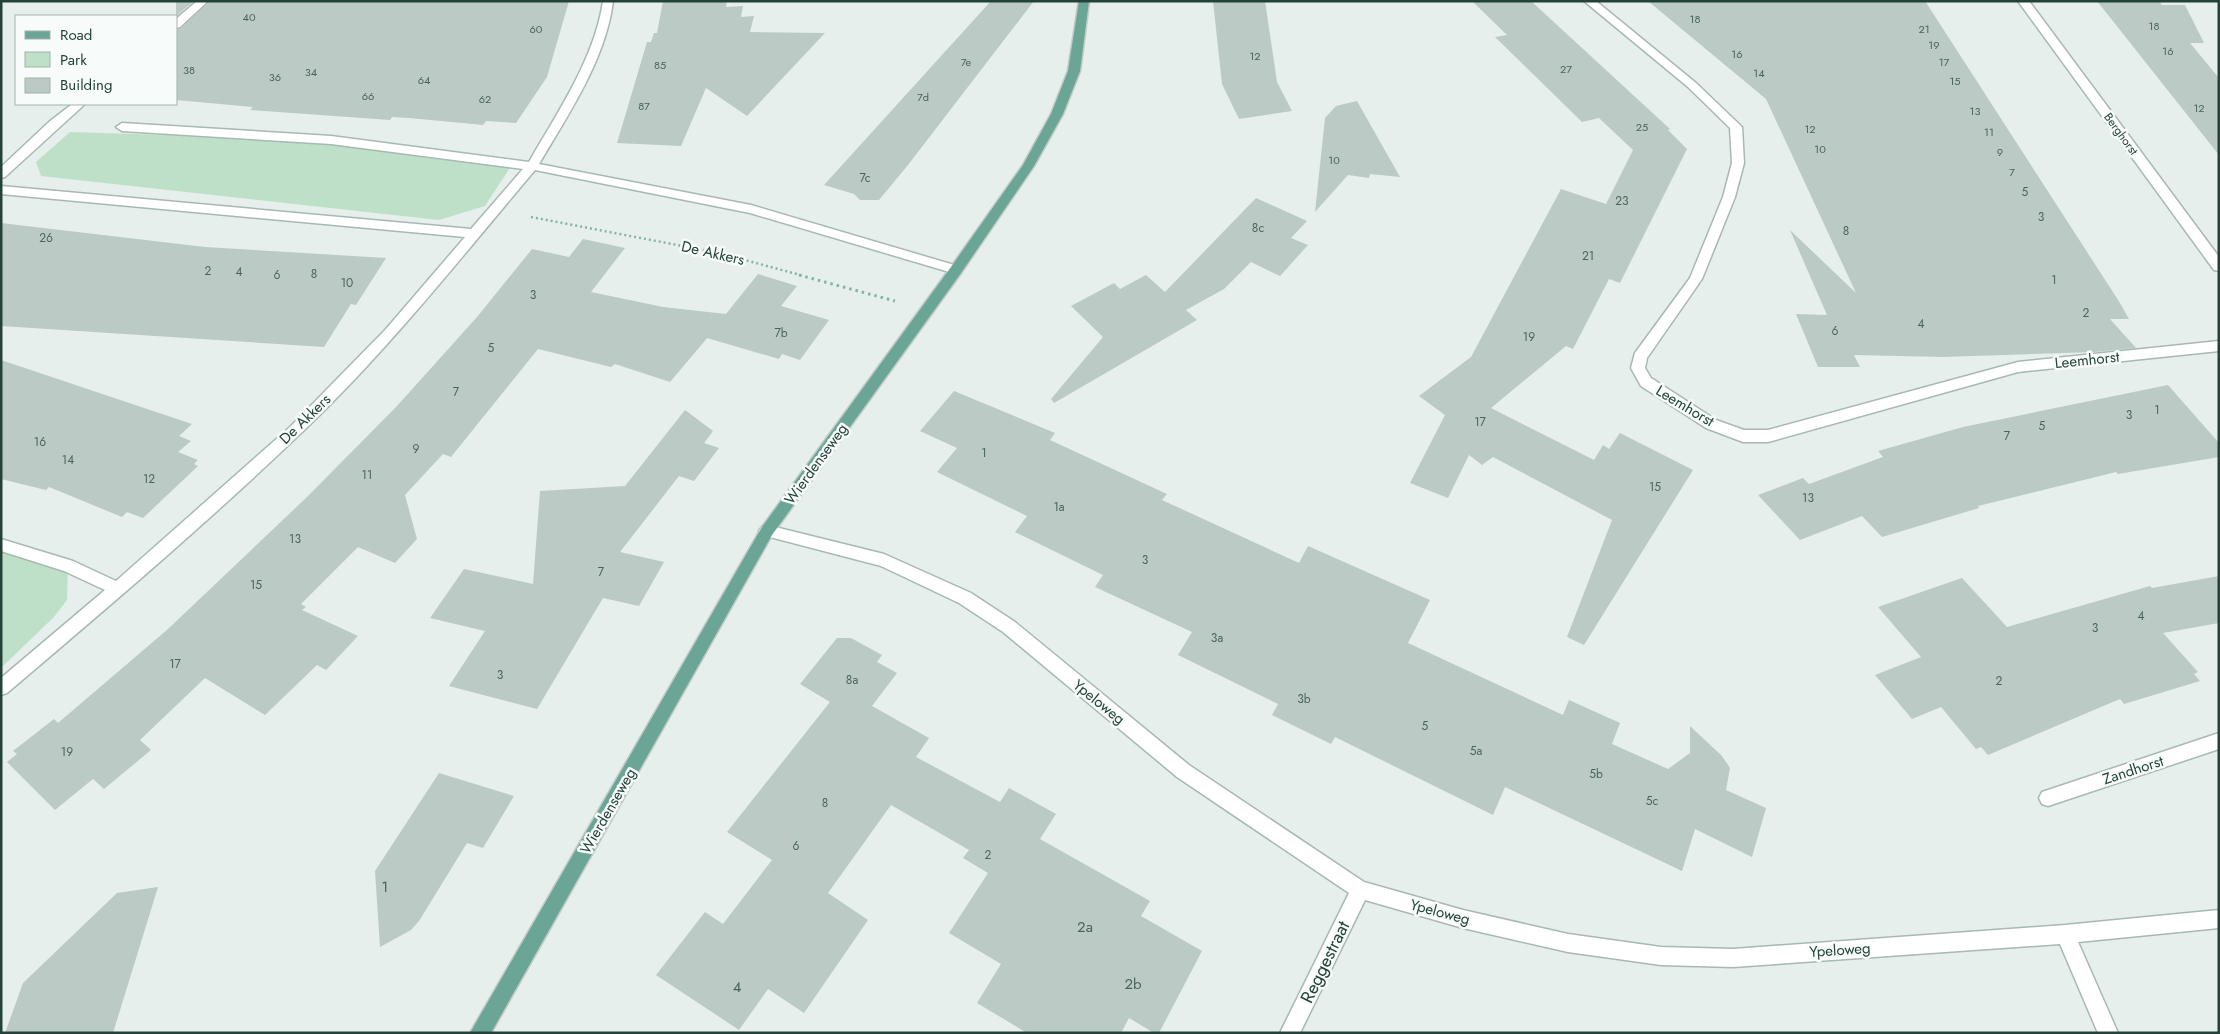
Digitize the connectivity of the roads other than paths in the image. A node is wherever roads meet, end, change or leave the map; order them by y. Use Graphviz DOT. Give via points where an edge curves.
graph roads {
  1 [pos="203,1"];
  2 [pos="608,1"];
  3 [pos="1084,1"];
  4 [pos="1589,1"];
  5 [pos="2023,1"];
  6 [pos="178,22"];
  7 [pos="78,105"];
  8 [pos="122,127"];
  9 [pos="532,166"];
  10 [pos="1,174"];
  11 [pos="1,190"];
  12 [pos="476,234"];
  13 [pos="2219,267"];
  14 [pos="956,270"];
  15 [pos="2219,346"];
  16 [pos="767,531"];
  17 [pos="1,545"];
  18 [pos="118,589"];
  19 [pos="1,688"];
  20 [pos="2219,741"];
  21 [pos="2048,798"];
  22 [pos="1360,890"];
  23 [pos="2219,919"];
  24 [pos="2065,934"];
  25 [pos="480,1033"];
  26 [pos="1290,1033"];
  27 [pos="2108,1033"];
  1 -- 6 [label="street"];
  2 -- 9 [label="street, De Akkers" via="606,16 581,83"];
  3 -- 14 [label="main road, Wierdenseweg" via="1074,71 1057,114 1028,166"];
  4 -- 15 [label="street, Leemhorst" via="1692,85 1736,128 1738,163 1729,198 1696,279 1640,357 1638,368 1646,382 1711,424 1743,436 1768,436 2018,367"];
  5 -- 13 [label="street, Berghorst"];
  7 -- 10 [label="street"];
  8 -- 9 [label="street" via="331,140"];
  9 -- 12 [label="street, De Akkers"];
  9 -- 14 [label="street" via="752,209"];
  11 -- 12 [label="street"];
  12 -- 18 [label="street, De Akkers" via="391,332 295,430"];
  14 -- 16 [label="main road, Wierdenseweg"];
  16 -- 22 [label="street, Ypeloweg" via="884,560 965,598 1009,627 1183,771"];
  16 -- 25 [label="main road, Wierdenseweg"];
  17 -- 18 [label="street" via="68,566"];
  18 -- 19 [label="street, De Akkers"];
  20 -- 21 [label="street, Zandhorst"];
  22 -- 24 [label="street, Ypeloweg" via="1463,919 1568,943 1661,956 1733,958"];
  22 -- 26 [label="street, Reggestraat"];
  23 -- 24 [label="street, Ypeloweg"];
  24 -- 27 [label="street"];
}
